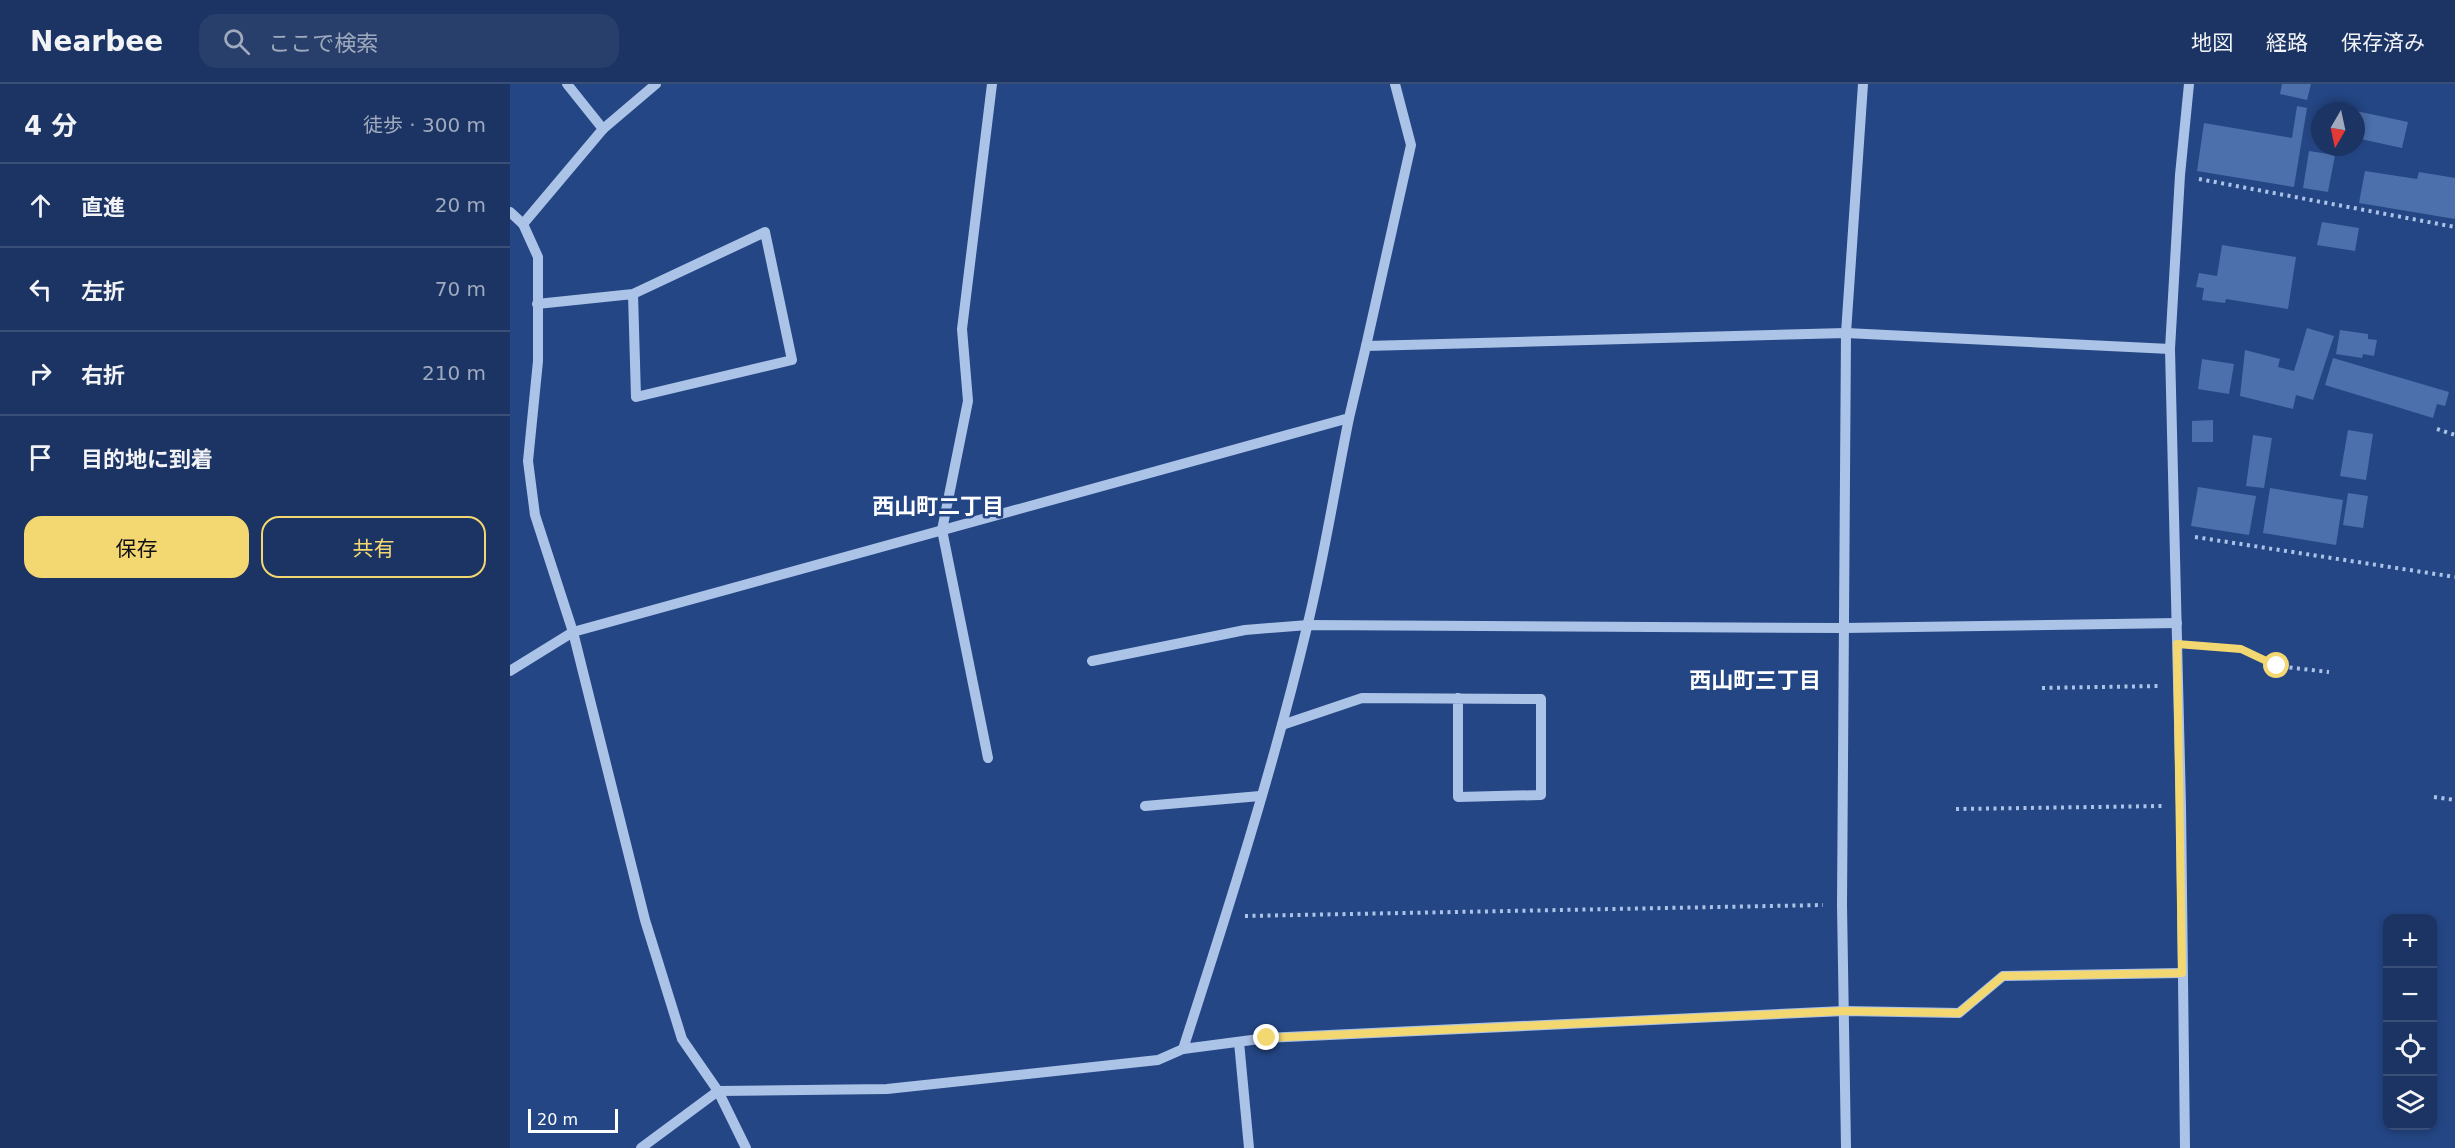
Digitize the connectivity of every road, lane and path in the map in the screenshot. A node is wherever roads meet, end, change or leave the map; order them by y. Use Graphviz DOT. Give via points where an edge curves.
graph roads {
  1 [pos="567,84"];
  2 [pos="656,84"];
  3 [pos="992,84"];
  4 [pos="1395,84"];
  5 [pos="1863,84"];
  6 [pos="2189,84"];
  7 [pos="603,129"];
  8 [pos="2180,175"];
  9 [pos="510,212"];
  10 [pos="523,224"];
  11 [pos="2455,226"];
  12 [pos="633,294"];
  13 [pos="537,304"];
  14 [pos="1846,333"];
  15 [pos="1366,346"];
  16 [pos="2170,349"];
  17 [pos="1348,418"];
  18 [pos="2438,429"];
  19 [pos="2455,435"];
  20 [pos="942,530"];
  21 [pos="2175,534"];
  22 [pos="2455,576"];
  23 [pos="2177,623"];
  24 [pos="1308,625"];
  25 [pos="1844,628"];
  26 [pos="573,632"];
  27 [pos="2177,644"];
  28 [pos="1092,661"];
  29 [pos="510,671"];
  30 [pos="2329,672"];
  31 [pos="2178,685"];
  32 [pos="2042,688"];
  33 [pos="1458,698"];
  34 [pos="1281,725"];
  35 [pos="988,758"];
  36 [pos="1260,796"];
  37 [pos="2434,797"];
  38 [pos="2455,800"];
  39 [pos="1145,806"];
  40 [pos="2181,806"];
  41 [pos="1956,809"];
  42 [pos="1842,905"];
  43 [pos="1226,916"];
  44 [pos="2182,973"];
  45 [pos="1844,1011"];
  46 [pos="1239,1042"];
  47 [pos="1183,1049"];
  48 [pos="718,1091"];
  49 [pos="641,1148"];
  50 [pos="747,1148"];
  51 [pos="1249,1148"];
  52 [pos="1846,1148"];
  53 [pos="2185,1148"];
  1 -- 7 [label="street"];
  2 -- 7 [label="street"];
  3 -- 20 [label="street" via="962,329 968,401"];
  4 -- 15 [label="street" via="1411,145"];
  5 -- 14 [label="street"];
  6 -- 8 [label="street"];
  7 -- 10 [label="street"];
  8 -- 11 [label="path"];
  8 -- 16 [label="street"];
  9 -- 10 [label="street"];
  10 -- 13 [label="street" via="538,257"];
  12 -- 12 [label="street" via="765,232 792,360 636,397"];
  12 -- 13 [label="street"];
  13 -- 26 [label="street" via="538,362 528,462 535,515"];
  14 -- 15 [label="street"];
  14 -- 16 [label="street"];
  14 -- 25 [label="street"];
  15 -- 17 [label="street"];
  16 -- 21 [label="street"];
  17 -- 20 [label="street"];
  17 -- 24 [label="street"];
  18 -- 19 [label="path"];
  20 -- 26 [label="street"];
  20 -- 35 [label="street"];
  21 -- 22 [label="path"];
  21 -- 23 [label="street"];
  23 -- 25 [label="street"];
  23 -- 27 [label="street"];
  24 -- 25 [label="street"];
  24 -- 28 [label="street" via="1245,630"];
  24 -- 34 [label="street"];
  25 -- 42 [label="street"];
  26 -- 29 [label="street"];
  26 -- 48 [label="street" via="645,920 682,1039"];
  27 -- 30 [label="path" via="2241,649 2277,666"];
  27 -- 31 [label="street"];
  31 -- 32 [label="path"];
  31 -- 40 [label="street"];
  33 -- 33 [label="street" via="1541,699 1541,795 1458,797"];
  33 -- 34 [label="street" via="1362,698"];
  34 -- 36 [label="street"];
  36 -- 39 [label="street"];
  36 -- 43 [label="street"];
  37 -- 38 [label="path"];
  40 -- 41 [label="path"];
  40 -- 44 [label="street"];
  42 -- 43 [label="path"];
  42 -- 45 [label="street"];
  43 -- 47 [label="street"];
  44 -- 45 [label="street" via="2003,976 1959,1013"];
  44 -- 53 [label="street"];
  45 -- 46 [label="street"];
  45 -- 52 [label="street"];
  46 -- 47 [label="street"];
  46 -- 51 [label="street"];
  47 -- 48 [label="street" via="1158,1060 887,1089"];
  48 -- 49 [label="street"];
  48 -- 50 [label="street"];
}
